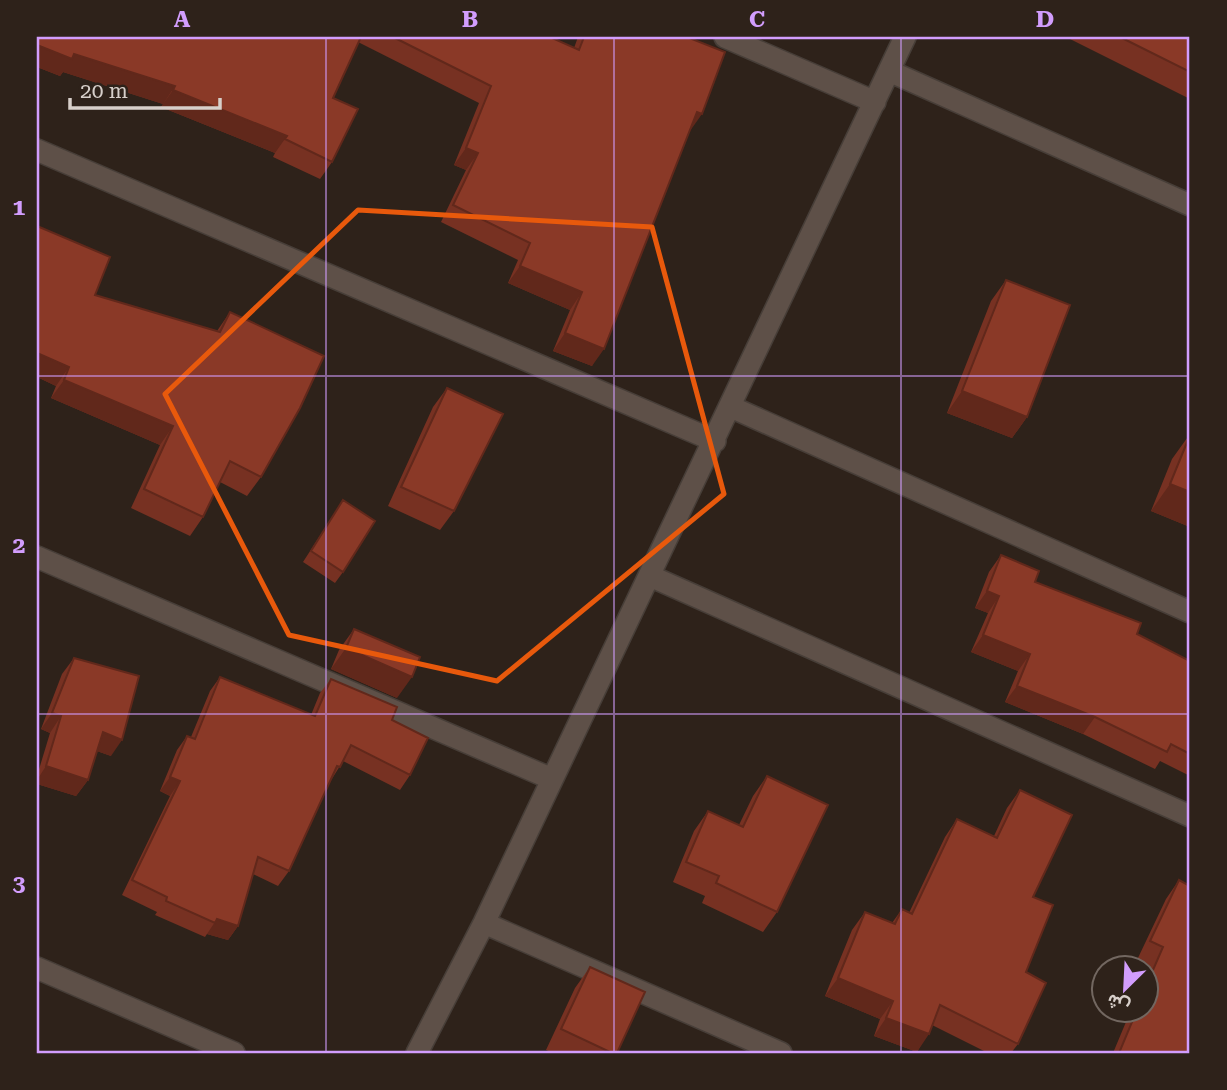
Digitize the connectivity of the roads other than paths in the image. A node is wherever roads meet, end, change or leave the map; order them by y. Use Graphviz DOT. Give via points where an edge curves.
graph roads {
  1 [pos="725,37"];
  2 [pos="905,37"];
  3 [pos="889,72"];
  4 [pos="875,102"];
  5 [pos="37,150"];
  6 [pos="1190,205"];
  7 [pos="732,407"];
  8 [pos="715,441"];
  9 [pos="37,557"];
  10 [pos="650,576"];
  11 [pos="1190,612"];
  12 [pos="552,779"];
  13 [pos="1190,816"];
  14 [pos="484,923"];
  15 [pos="37,968"];
  16 [pos="234,1053"];
  17 [pos="417,1053"];
  18 [pos="781,1053"];
  1 -- 4 [label="street"];
  2 -- 3 [label="street"];
  3 -- 4 [label="street"];
  3 -- 6 [label="street"];
  4 -- 7 [label="street"];
  5 -- 8 [label="street"];
  7 -- 8 [label="street"];
  7 -- 11 [label="street"];
  8 -- 10 [label="street"];
  9 -- 12 [label="street"];
  10 -- 12 [label="street"];
  10 -- 13 [label="street"];
  12 -- 14 [label="street"];
  14 -- 17 [label="street"];
  14 -- 18 [label="street"];
  15 -- 16 [label="street"];
}
